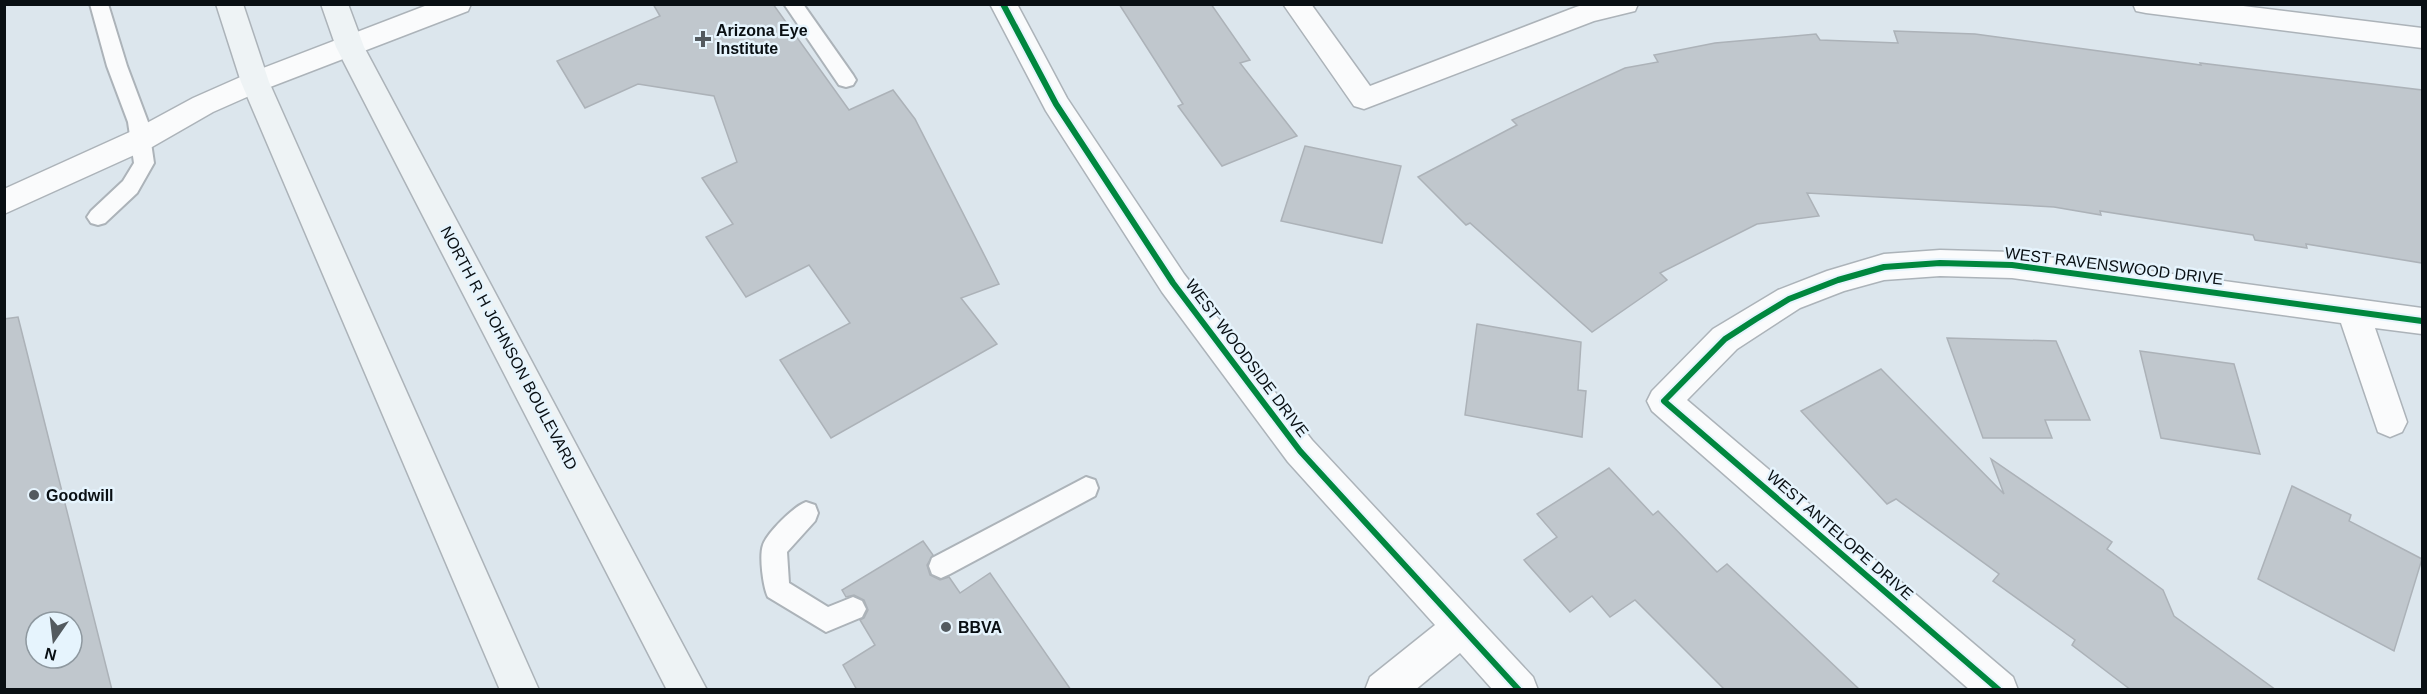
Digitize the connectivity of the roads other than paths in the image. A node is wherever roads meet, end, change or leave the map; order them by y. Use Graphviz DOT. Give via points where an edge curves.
graph roads {
  1 [pos="99,4"];
  2 [pos="229,4"];
  3 [pos="334,4"];
  4 [pos="458,4"];
  5 [pos="793,4"];
  6 [pos="1004,4"];
  7 [pos="1296,4"];
  8 [pos="1625,4"];
  9 [pos="2146,4"];
  10 [pos="2422,38"];
  11 [pos="350,47"];
  12 [pos="846,80"];
  13 [pos="255,82"];
  14 [pos="140,131"];
  15 [pos="4,177"];
  16 [pos="4,202"];
  17 [pos="98,217"];
  18 [pos="2353,311"];
  19 [pos="2422,321"];
  20 [pos="1664,401"];
  21 [pos="2390,422"];
  22 [pos="1086,488"];
  23 [pos="806,513"];
  24 [pos="941,566"];
  25 [pos="853,609"];
  26 [pos="1461,628"];
  27 [pos="520,690"];
  28 [pos="688,690"];
  29 [pos="1384,690"];
  30 [pos="1519,690"];
  31 [pos="1999,690"];
  1 -- 14 [label="lane"];
  2 -- 13 [label="main road"];
  3 -- 11 [label="main road, NORTH R H JOHNSON BOULEVARD"];
  4 -- 11 [label="street"];
  5 -- 12 [label="lane"];
  6 -- 26 [label="street, WEST WOODSIDE DRIVE" via="1056,104 1173,283 1300,451"];
  7 -- 8 [label="street" via="1364,99 1586,14"];
  9 -- 10 [label="street"];
  11 -- 13 [label="street"];
  11 -- 28 [label="main road, NORTH R H JOHNSON BOULEVARD"];
  13 -- 14 [label="street"];
  13 -- 27 [label="main road"];
  14 -- 15 [label="street"];
  14 -- 16 [label="street"];
  14 -- 17 [label="lane" via="144,163 138,176"];
  18 -- 19 [label="street, WEST RAVENSWOOD DRIVE"];
  18 -- 20 [label="street, WEST RAVENSWOOD DRIVE" via="2012,265 1940,263 1884,267 1789,299 1756,319 1725,339"];
  18 -- 21 [label="street"];
  20 -- 31 [label="street, WEST ANTELOPE DRIVE"];
  22 -- 24 [label="lane"];
  23 -- 25 [label="lane" via="774,548 777,589 826,620"];
  26 -- 29 [label="street"];
  26 -- 30 [label="street, WEST WOODSIDE DRIVE"];
}
